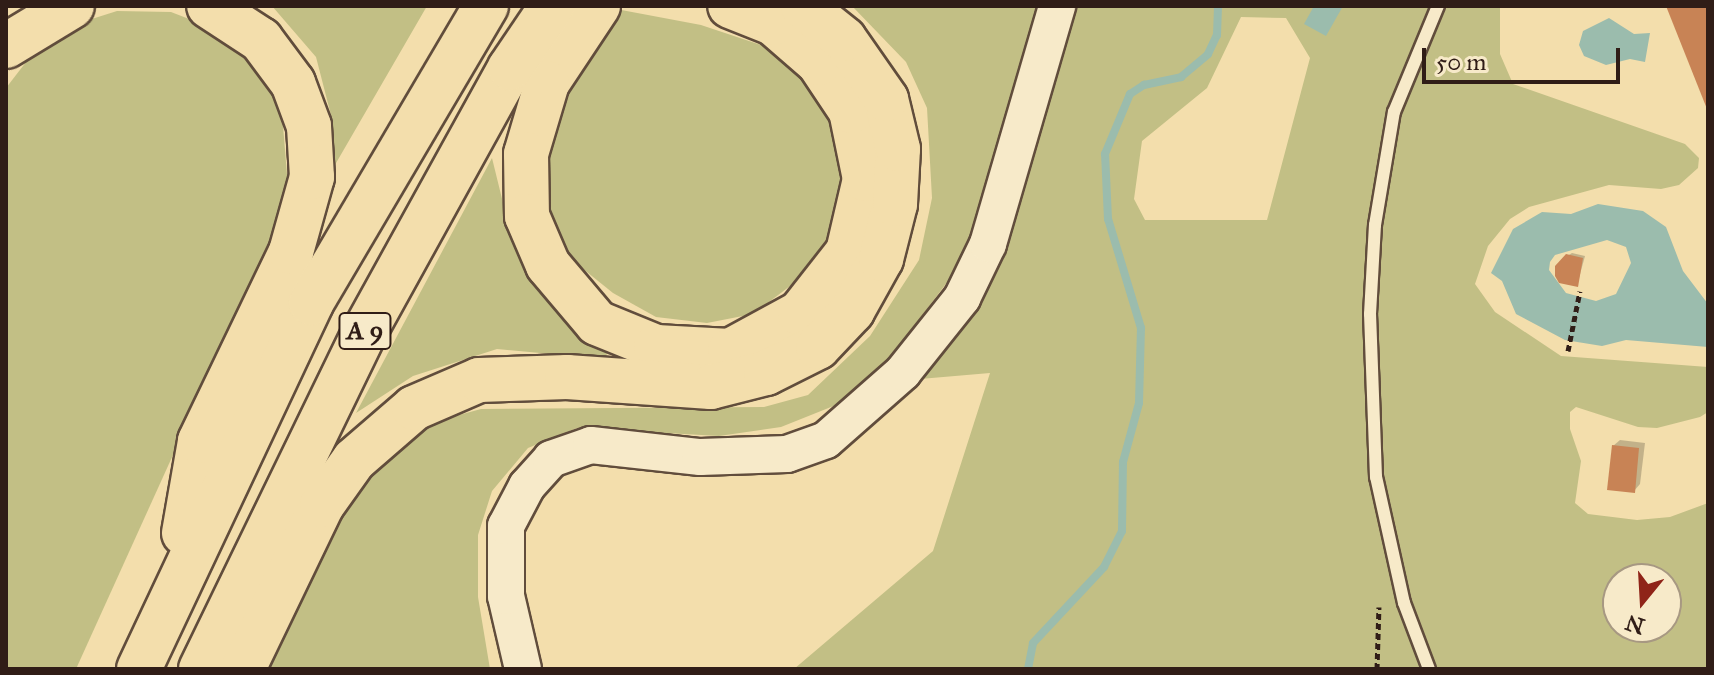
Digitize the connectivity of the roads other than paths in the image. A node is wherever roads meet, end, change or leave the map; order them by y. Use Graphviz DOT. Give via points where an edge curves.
graph roads {
  1 [pos="72,6"];
  2 [pos="209,6"];
  3 [pos="486,6"];
  4 [pos="552,6"];
  5 [pos="598,6"];
  6 [pos="730,6"];
  7 [pos="803,6"];
  8 [pos="1057,6"];
  9 [pos="1438,6"];
  10 [pos="6,46"];
  11 [pos="174,588"];
  12 [pos="139,669"];
  13 [pos="201,669"];
  14 [pos="243,669"];
  15 [pos="523,669"];
  16 [pos="1429,669"];
  1 -- 10 [label="highway"];
  2 -- 11 [label="highway" via="261,40 293,83 309,126 312,177 291,252 200,441"];
  3 -- 11 [label="highway, A 9" via="311,303"];
  4 -- 13 [label="highway, A 9" via="510,68 366,329"];
  5 -- 6 [label="highway" via="547,83 526,154 527,216 548,265 597,323 656,347 730,351 800,313 848,252 865,179 851,111 819,63 773,23"];
  7 -- 14 [label="highway" via="844,39 886,99 898,149 895,204 881,259 852,311 818,347 766,373 711,387 567,377 479,380 414,408 354,460 322,505"];
  8 -- 15 [label="main road" via="988,244 962,298 903,372 826,440 787,454 700,457 591,445 551,459 527,486 506,526 506,596"];
  9 -- 16 [label="lane" via="1394,112 1375,225 1370,314 1376,477 1404,603"];
  11 -- 12 [label="highway, A 9"];
}
